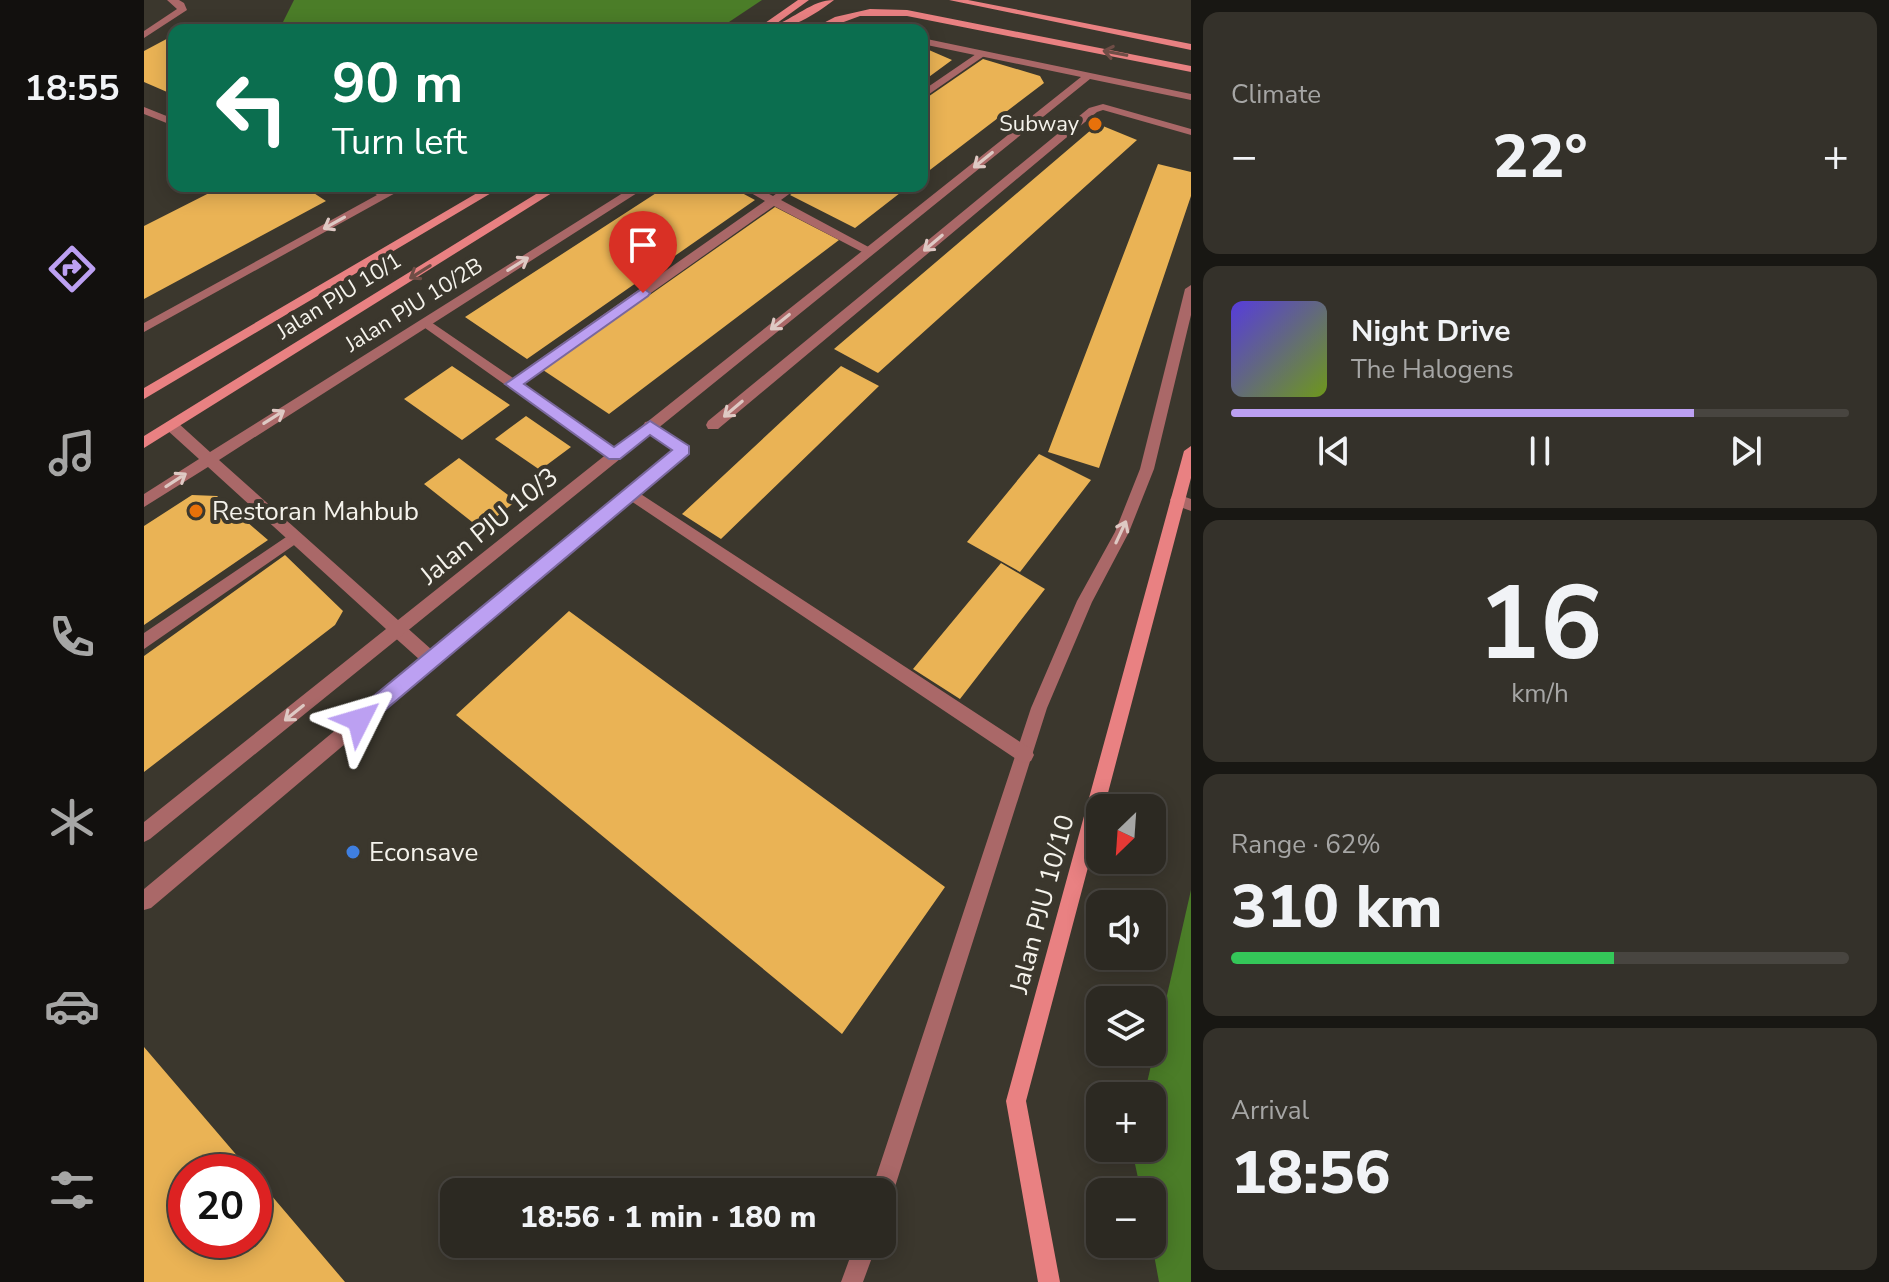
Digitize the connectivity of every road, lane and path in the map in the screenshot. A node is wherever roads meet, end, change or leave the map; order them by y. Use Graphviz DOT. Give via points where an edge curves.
graph roads {
  1 [pos="172,0"];
  2 [pos="804,0"];
  3 [pos="829,0"];
  4 [pos="954,0"];
  5 [pos="968,2"];
  6 [pos="769,24"];
  7 [pos="787,24"];
  8 [pos="827,24"];
  9 [pos="144,35"];
  10 [pos="1040,38"];
  11 [pos="1161,41"];
  12 [pos="928,42"];
  13 [pos="1191,47"];
  14 [pos="982,54"];
  15 [pos="1191,69"];
  16 [pos="1088,76"];
  17 [pos="928,92"];
  18 [pos="1191,97"];
  19 [pos="144,110"];
  20 [pos="168,120"];
  21 [pos="1191,132"];
  22 [pos="380,192"];
  23 [pos="391,192"];
  24 [pos="487,192"];
  25 [pos="547,192"];
  26 [pos="632,192"];
  27 [pos="757,192"];
  28 [pos="786,192"];
  29 [pos="386,195"];
  30 [pos="774,201"];
  31 [pos="870,251"];
  32 [pos="1191,289"];
  33 [pos="424,323"];
  34 [pos="144,328"];
  35 [pos="513,384"];
  36 [pos="144,394"];
  37 [pos="713,425"];
  38 [pos="172,426"];
  39 [pos="650,426"];
  40 [pos="144,443"];
  41 [pos="1191,451"];
  42 [pos="615,455"];
  43 [pos="208,459"];
  44 [pos="630,493"];
  45 [pos="144,501"];
  46 [pos="1184,503"];
  47 [pos="295,537"];
  48 [pos="398,630"];
  49 [pos="144,642"];
  50 [pos="430,659"];
  51 [pos="1025,755"];
  52 [pos="144,833"];
  53 [pos="144,901"];
  54 [pos="887,1178"];
  55 [pos="861,1258"];
  56 [pos="852,1282"];
  57 [pos="1049,1282"];
  1 -- 9 [label="street" via="182,10"];
  2 -- 6 [label="street"];
  3 -- 7 [label="street"];
  4 -- 5 [label="street"];
  5 -- 11 [label="street"];
  8 -- 10 [label="street" via="870,10"];
  10 -- 11 [label="street" via="1069,33"];
  15 -- 10 [label="street, one-way"];
  11 -- 13 [label="street"];
  12 -- 14 [label="street"];
  14 -- 16 [label="street"];
  14 -- 17 [label="street"];
  16 -- 18 [label="street"];
  16 -- 31 [label="street, Jalan PJU 10/3, one-way"];
  19 -- 20 [label="street"];
  21 -- 37 [label="street, one-way" via="1103,107 1093,110"];
  22 -- 29 [label="street"];
  23 -- 29 [label="street"];
  24 -- 36 [label="street, Jalan PJU 10/1"];
  25 -- 38 [label="street, Jalan PJU 10/1, one-way"];
  33 -- 26 [label="street, Jalan PJU 10/2B, one-way"];
  27 -- 30 [label="street"];
  28 -- 30 [label="street"];
  29 -- 34 [label="street, one-way"];
  30 -- 31 [label="street"];
  30 -- 35 [label="street"];
  31 -- 39 [label="street, Jalan PJU 10/3, one-way"];
  51 -- 32 [label="street, one-way" via="1039,708 1147,469"];
  33 -- 35 [label="street"];
  43 -- 33 [label="street, Jalan PJU 10/2B, one-way"];
  35 -- 42 [label="street"];
  38 -- 40 [label="street, Jalan PJU 10/1"];
  38 -- 43 [label="street"];
  39 -- 42 [label="street, Jalan PJU 10/3"];
  39 -- 44 [label="street" via="683,450"];
  41 -- 46 [label="street, Jalan PJU 10/10"];
  42 -- 48 [label="street, Jalan PJU 10/3"];
  45 -- 43 [label="street, Jalan PJU 10/2B, one-way"];
  43 -- 47 [label="street"];
  44 -- 50 [label="street"];
  44 -- 51 [label="street"];
  46 -- 57 [label="street, Jalan PJU 10/10" via="1016,1101"];
  47 -- 48 [label="street"];
  47 -- 49 [label="street"];
  48 -- 50 [label="street"];
  48 -- 52 [label="street, Jalan PJU 10/3, one-way"];
  50 -- 53 [label="street"];
  51 -- 54 [label="street"];
  55 -- 56 [label="street"];
}
